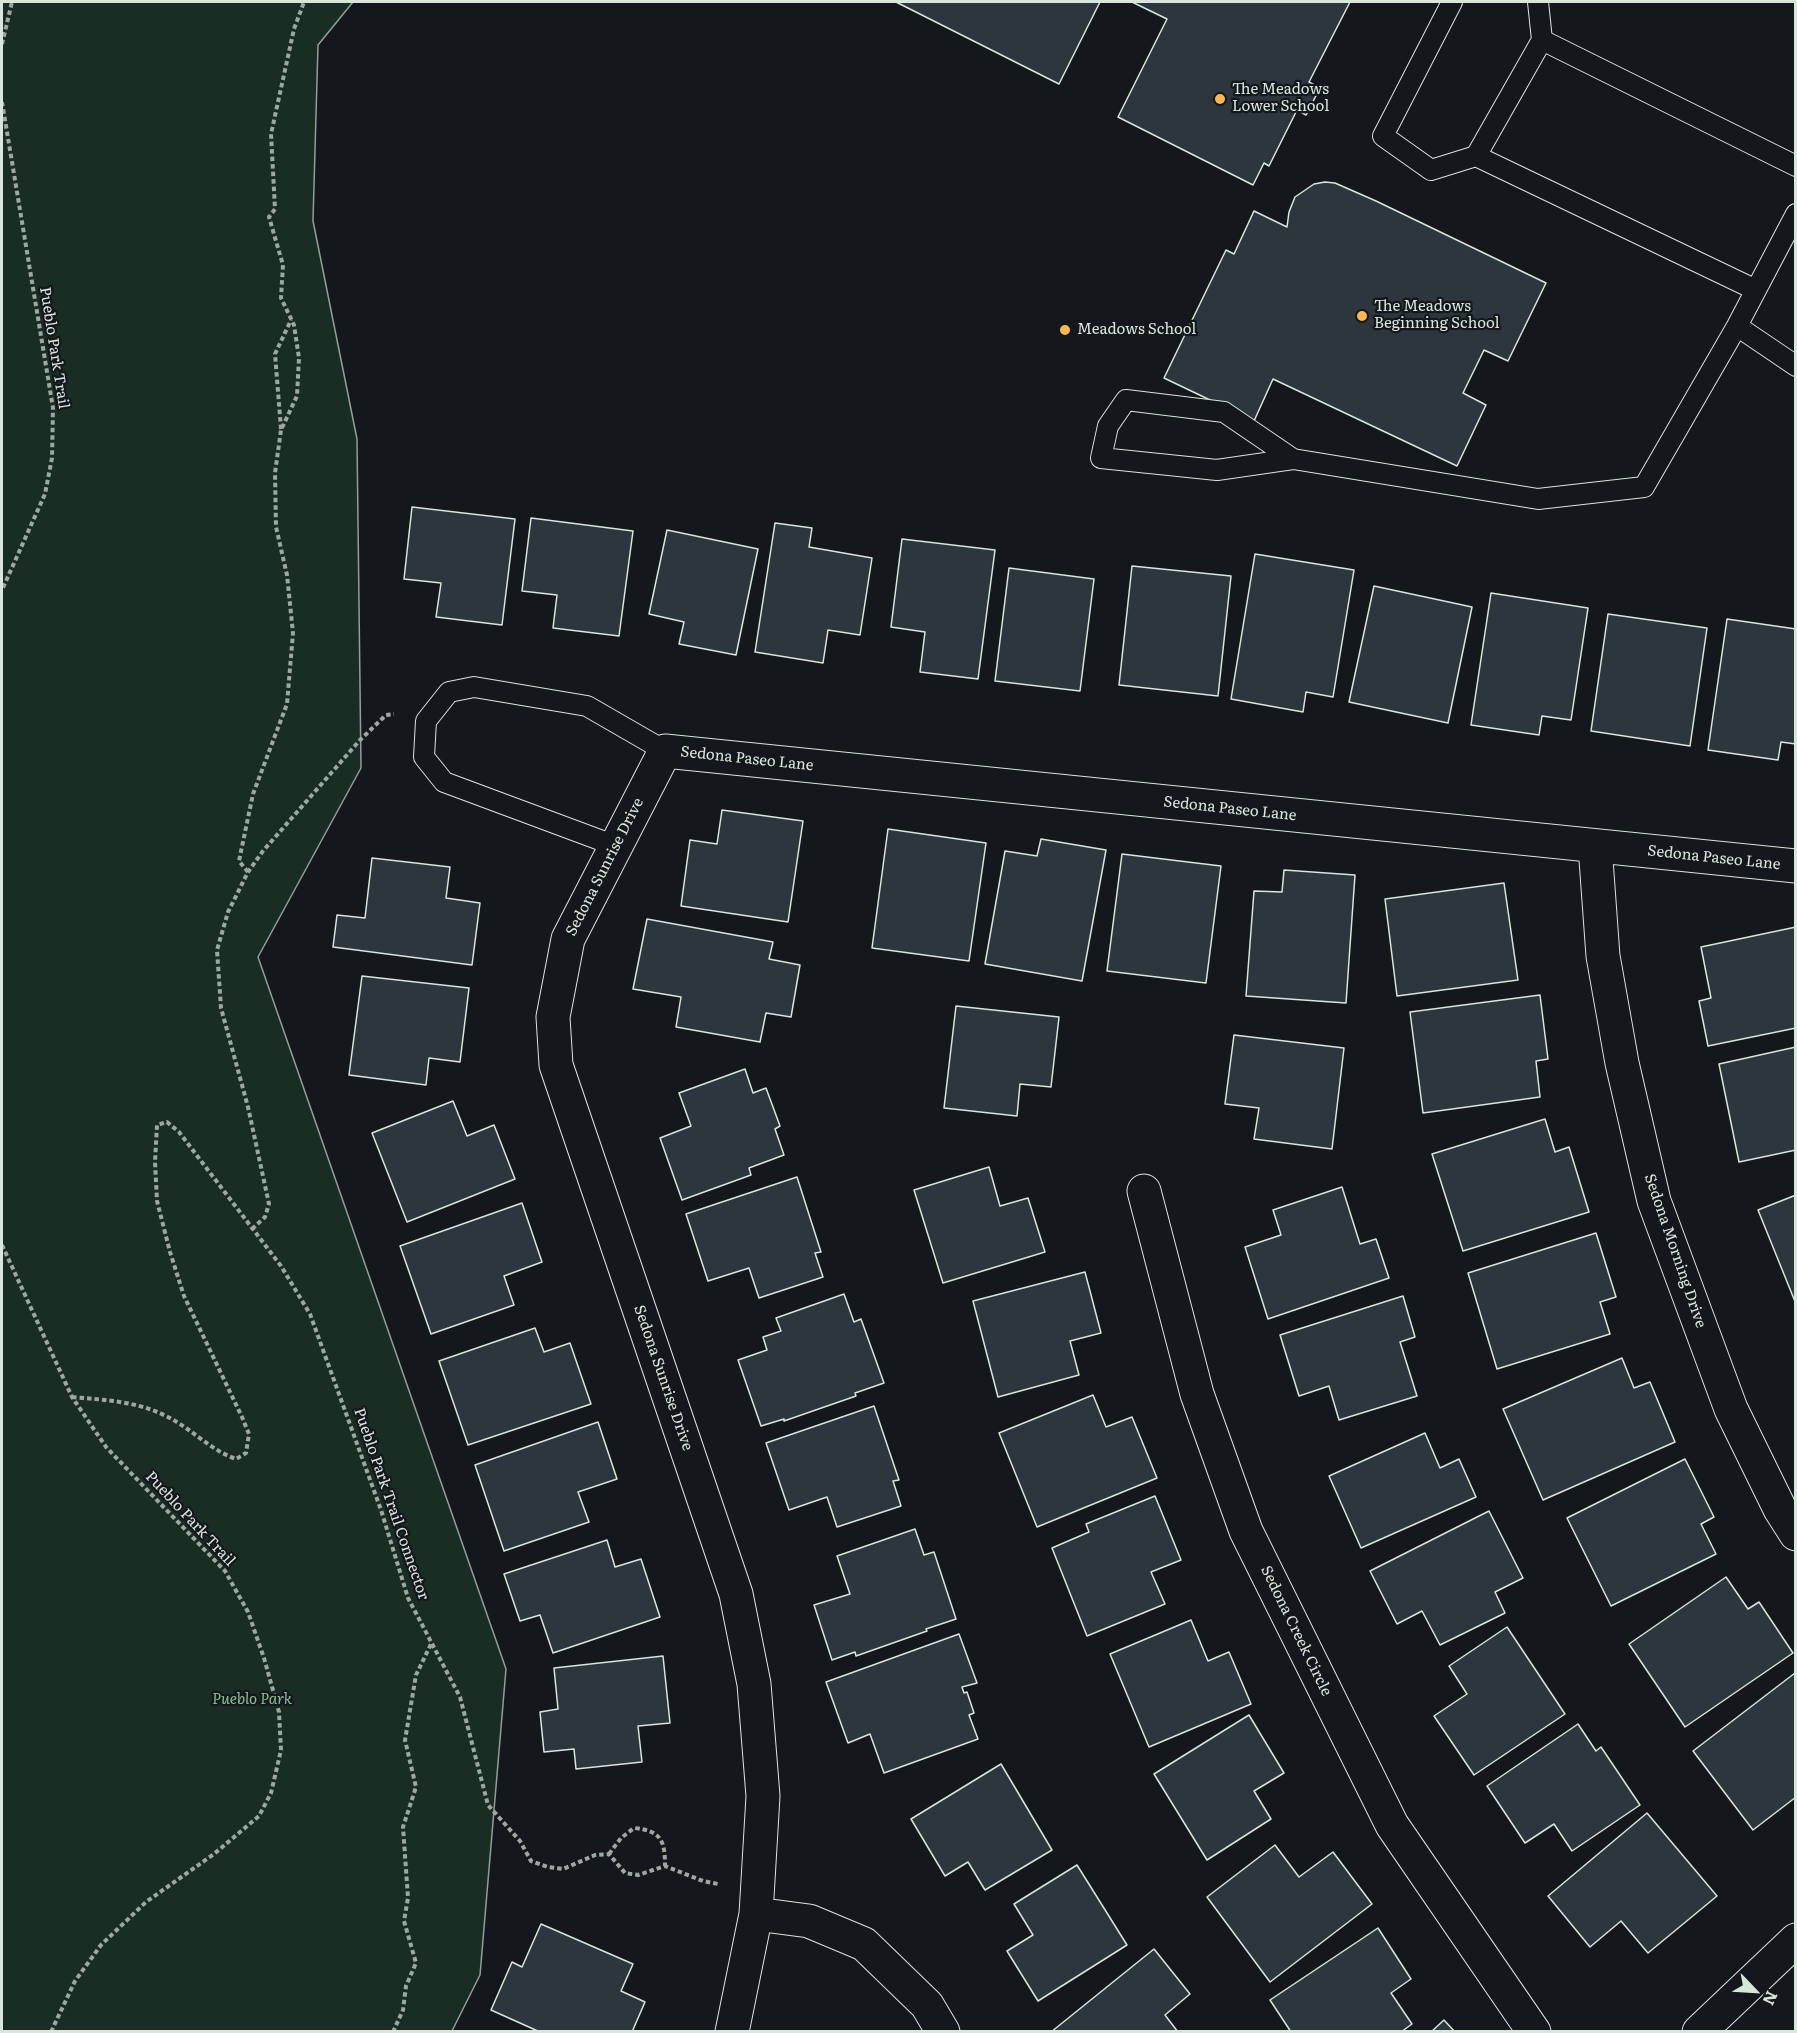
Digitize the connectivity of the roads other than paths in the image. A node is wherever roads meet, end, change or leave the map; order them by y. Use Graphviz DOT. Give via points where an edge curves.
graph roads {
  1 [pos="1452,2"];
  2 [pos="1538,2"];
  3 [pos="1542,40"];
  4 [pos="1476,156"];
  5 [pos="1796,166"];
  6 [pos="1796,214"];
  7 [pos="1756,290"];
  8 [pos="1737,326"];
  9 [pos="1796,366"];
  10 [pos="1293,459"];
  11 [pos="665,751"];
  12 [pos="616,846"];
  13 [pos="1595,846"];
  14 [pos="1796,866"];
  15 [pos="1144,1191"];
  16 [pos="1796,1534"];
  17 [pos="757,1900"];
  18 [pos="1796,1940"];
  19 [pos="732,2031"];
  20 [pos="943,2031"];
  21 [pos="1534,2031"];
  22 [pos="1699,2031"];
  1 -- 4 [label="lane" via="1383,136 1431,170"];
  2 -- 3 [label="lane"];
  3 -- 4 [label="lane"];
  3 -- 5 [label="lane"];
  4 -- 7 [label="lane"];
  6 -- 7 [label="lane"];
  7 -- 8 [label="lane"];
  8 -- 9 [label="lane"];
  8 -- 10 [label="lane" via="1644,487 1538,499"];
  10 -- 10 [label="lane" via="1217,470 1101,458 1108,426 1126,400 1224,411"];
  11 -- 12 [label="street, Sedona Sunrise Drive"];
  11 -- 12 [label="lane" via="587,706 474,687 449,692 426,722 424,757 444,782"];
  11 -- 13 [label="street, Sedona Paseo Lane"];
  12 -- 17 [label="street, Sedona Sunrise Drive" via="568,939 553,1017 556,1065 736,1594 754,1684 763,1796"];
  13 -- 14 [label="street, Sedona Paseo Lane"];
  13 -- 16 [label="street, Sedona Morning Drive" via="1604,956 1616,1031 1654,1201 1731,1409"];
  15 -- 21 [label="street, Sedona Creek Circle" via="1197,1394 1246,1531 1392,1825"];
  17 -- 19 [label="street, Sedona Sunrise Drive"];
  17 -- 20 [label="street" via="864,1944 927,2005"];
  18 -- 22 [label="street"];
}
